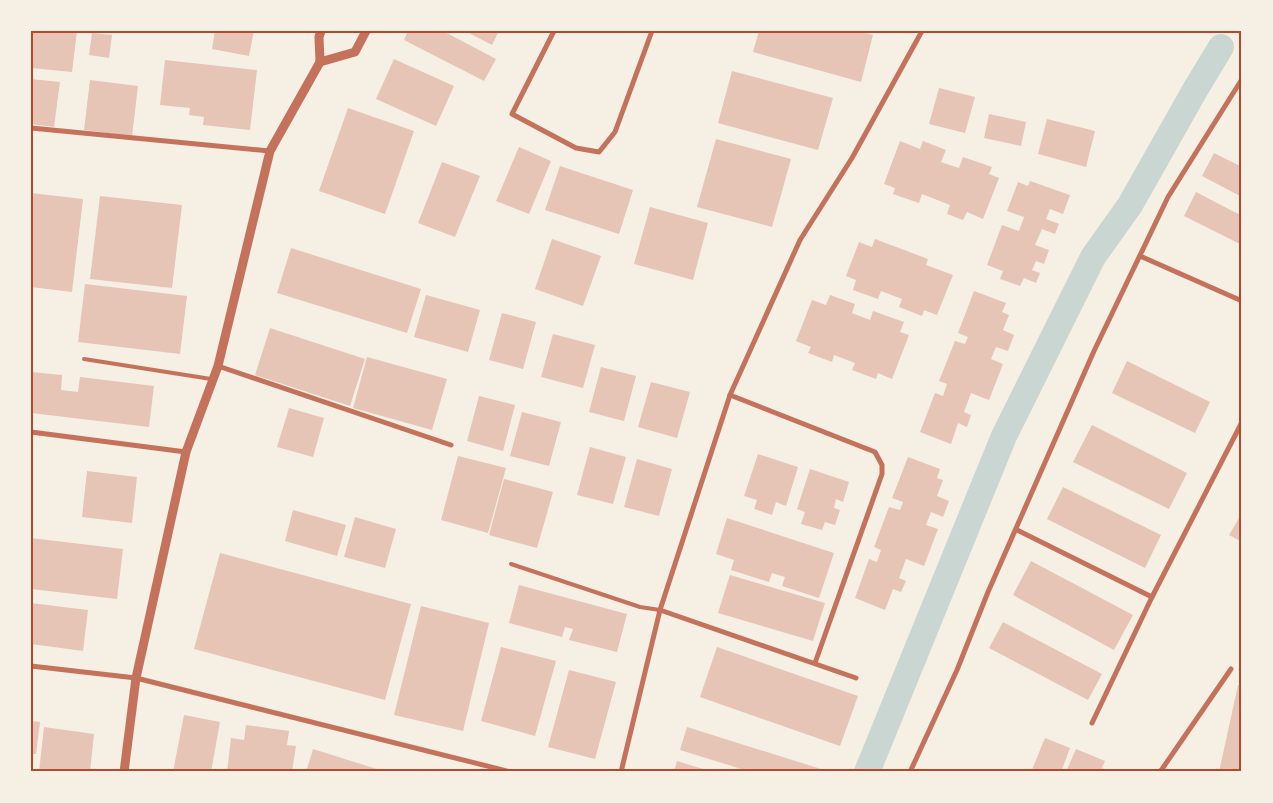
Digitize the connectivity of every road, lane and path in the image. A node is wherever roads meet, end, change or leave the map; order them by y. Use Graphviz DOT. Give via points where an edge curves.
graph roads {
  1 [pos="321,31"];
  2 [pos="366,31"];
  3 [pos="554,31"];
  4 [pos="652,31"];
  5 [pos="922,31"];
  6 [pos="320,62"];
  7 [pos="1242,79"];
  8 [pos="31,128"];
  9 [pos="270,151"];
  10 [pos="1140,256"];
  11 [pos="1242,301"];
  12 [pos="84,359"];
  13 [pos="218,366"];
  14 [pos="212,379"];
  15 [pos="730,395"];
  16 [pos="1242,422"];
  17 [pos="31,432"];
  18 [pos="451,445"];
  19 [pos="186,452"];
  20 [pos="1016,530"];
  21 [pos="511,564"];
  22 [pos="1152,597"];
  23 [pos="660,610"];
  24 [pos="815,663"];
  25 [pos="31,666"];
  26 [pos="1232,669"];
  27 [pos="136,678"];
  28 [pos="856,678"];
  29 [pos="1092,723"];
  30 [pos="504,771"];
  31 [pos="124,772"];
  32 [pos="511,772"];
  33 [pos="621,772"];
  34 [pos="910,772"];
  35 [pos="1160,772"];
  1 -- 6 [label="street" via="318,37"];
  2 -- 6 [label="street" via="355,52"];
  3 -- 4 [label="street" via="512,114 576,148 599,152 615,132"];
  5 -- 15 [label="street" via="852,158 800,240"];
  6 -- 9 [label="street"];
  7 -- 10 [label="street" via="1168,197"];
  8 -- 9 [label="street"];
  9 -- 13 [label="street"];
  10 -- 11 [label="street"];
  10 -- 20 [label="street" via="1094,351"];
  12 -- 14 [label="lane"];
  13 -- 14 [label="street"];
  13 -- 18 [label="street"];
  14 -- 19 [label="street"];
  15 -- 23 [label="street"];
  15 -- 24 [label="street" via="875,452 882,465 882,474"];
  16 -- 22 [label="street"];
  17 -- 19 [label="street"];
  19 -- 27 [label="street"];
  20 -- 22 [label="street"];
  20 -- 34 [label="street"];
  21 -- 23 [label="lane" via="640,607"];
  22 -- 29 [label="street"];
  23 -- 24 [label="street"];
  23 -- 33 [label="street"];
  24 -- 28 [label="street"];
  25 -- 27 [label="street"];
  26 -- 35 [label="street"];
  27 -- 30 [label="street"];
  27 -- 31 [label="street"];
  30 -- 32 [label="street"];
}
